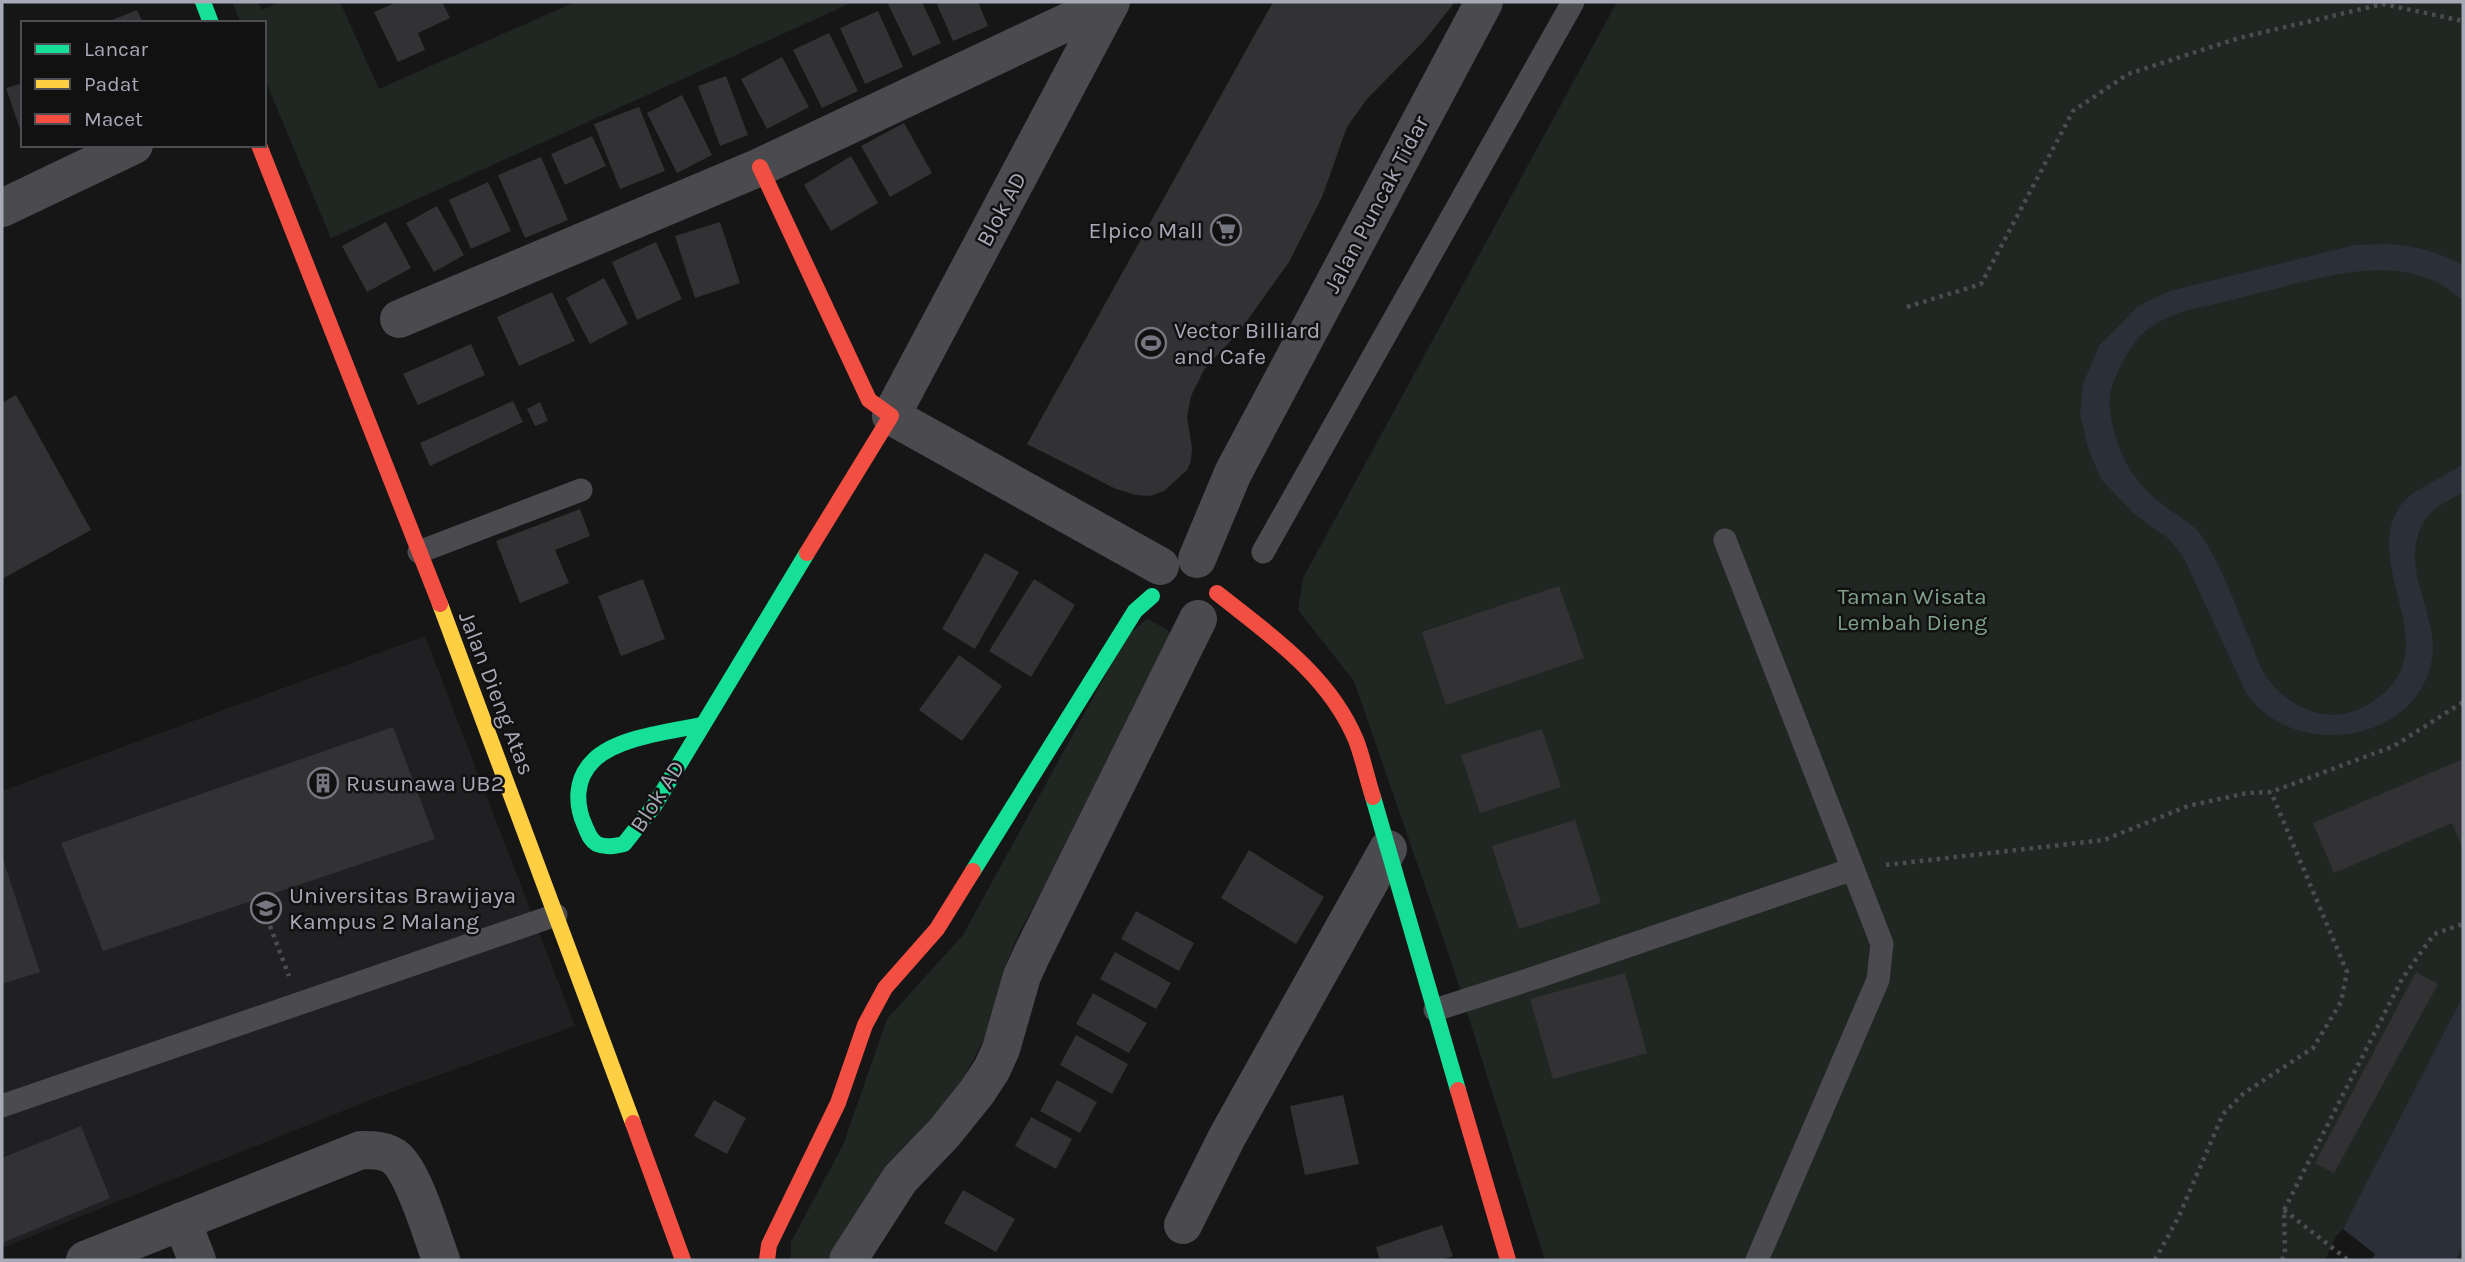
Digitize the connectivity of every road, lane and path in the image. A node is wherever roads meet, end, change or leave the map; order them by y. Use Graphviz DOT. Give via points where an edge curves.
graph roads {
  1 [pos="203,2"];
  2 [pos="1110,2"];
  3 [pos="1484,2"];
  4 [pos="1573,2"];
  5 [pos="210,21"];
  6 [pos="2463,22"];
  7 [pos="130,147"];
  8 [pos="260,147"];
  9 [pos="760,167"];
  10 [pos="2,208"];
  11 [pos="1907,307"];
  12 [pos="399,319"];
  13 [pos="891,416"];
  14 [pos="581,490"];
  15 [pos="1725,540"];
  16 [pos="419,552"];
  17 [pos="1263,552"];
  18 [pos="1197,559"];
  19 [pos="1156,581"];
  20 [pos="1207,606"];
  21 [pos="2463,702"];
  22 [pos="701,725"];
  23 [pos="2271,792"];
  24 [pos="1388,849"];
  25 [pos="1853,869"];
  26 [pos="556,915"];
  27 [pos="2463,924"];
  28 [pos="270,926"];
  29 [pos="299,1003"];
  30 [pos="1435,1010"];
  31 [pos="2,1106"];
  32 [pos="2284,1210"];
  33 [pos="182,1222"];
  34 [pos="1182,1225"];
  35 [pos="85,1260"];
  36 [pos="197,1260"];
  37 [pos="441,1260"];
  38 [pos="683,1260"];
  39 [pos="767,1260"];
  40 [pos="848,1260"];
  41 [pos="1508,1260"];
  42 [pos="1757,1260"];
  43 [pos="2154,1260"];
  44 [pos="2281,1260"];
  45 [pos="2348,1260"];
  1 -- 5 [label="street"];
  2 -- 9 [label="street, Blok AD"];
  2 -- 13 [label="street, Blok AD"];
  3 -- 18 [label="street, Jalan Puncak Tidar" via="1233,473"];
  4 -- 17 [label="lane"];
  6 -- 11 [label="path" via="2383,4 2239,38 2128,74 2073,111 1981,284"];
  7 -- 10 [label="street"];
  8 -- 16 [label="street, Jalan Dieng Atas"];
  9 -- 12 [label="street, Blok AD"];
  9 -- 13 [label="street" via="869,400"];
  13 -- 19 [label="street" via="932,436"];
  13 -- 22 [label="street, Blok AD"];
  14 -- 16 [label="lane"];
  15 -- 25 [label="lane"];
  16 -- 26 [label="street, Jalan Dieng Atas"];
  18 -- 19 [label="street" via="1178,557"];
  18 -- 20 [label="street" via="1217,583"];
  19 -- 20 [label="street" via="1161,613 1169,618 1188,622"];
  19 -- 39 [label="street" via="937,929 886,988 865,1025 838,1103 769,1245"];
  20 -- 24 [label="street" via="1297,657 1329,692 1356,740"];
  20 -- 40 [label="street" via="1032,954 992,1069 944,1133 900,1179"];
  21 -- 23 [label="path" via="2394,746"];
  22 -- 22 [label="street, Blok AD" via="630,838 624,844 606,847 592,840 582,822 576,794 584,770 603,753"];
  23 -- 25 [label="path" via="2188,806 2104,840"];
  23 -- 43 [label="path" via="2347,972 2341,1002 2313,1048 2244,1093 2223,1114 2179,1216"];
  24 -- 30 [label="street"];
  24 -- 34 [label="street"];
  25 -- 30 [label="lane"];
  25 -- 42 [label="lane" via="1882,944 1878,980"];
  26 -- 29 [label="lane"];
  26 -- 38 [label="street, Jalan Dieng Atas"];
  27 -- 32 [label="path" via="2434,934 2402,979"];
  28 -- 29 [label="path"];
  29 -- 31 [label="lane"];
  30 -- 41 [label="street"];
  32 -- 44 [label="path" via="2285,1253"];
  32 -- 45 [label="path"];
  33 -- 35 [label="street"];
  33 -- 36 [label="street"];
  33 -- 37 [label="street" via="361,1150 380,1150 397,1158 409,1174"];
}
